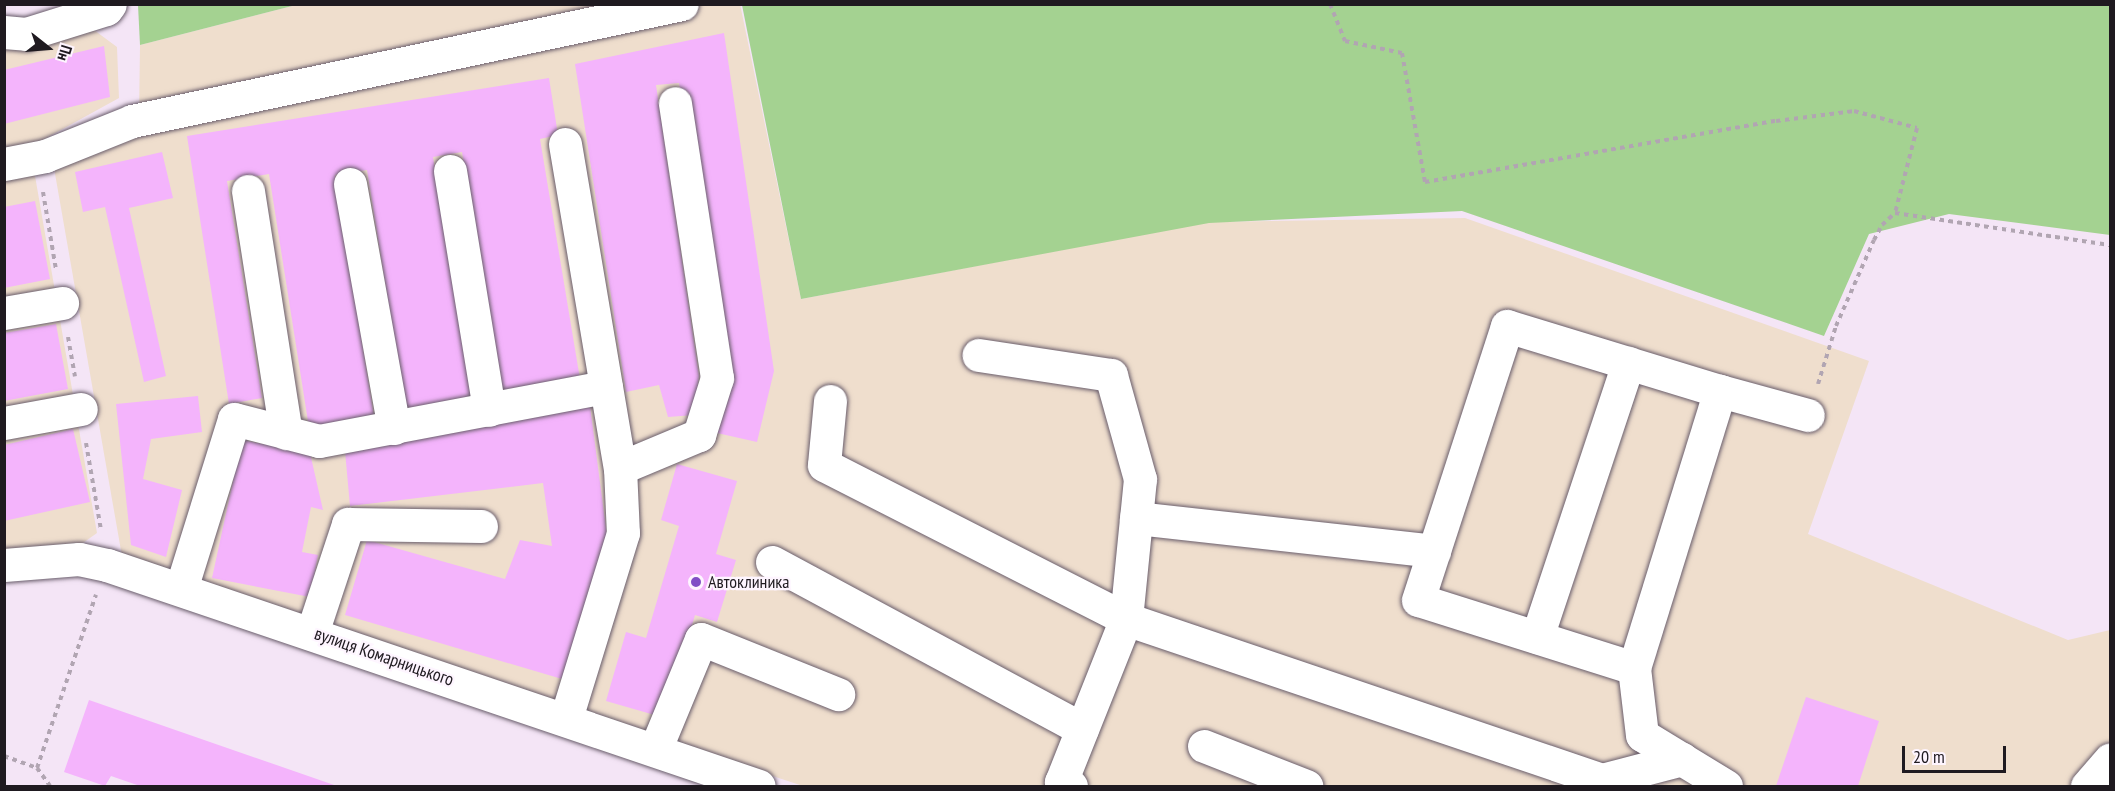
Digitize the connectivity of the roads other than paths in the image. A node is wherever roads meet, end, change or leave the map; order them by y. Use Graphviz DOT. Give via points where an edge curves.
graph roads {
  1 [pos="110,4"];
  2 [pos="682,4"];
  3 [pos="4,32"];
  4 [pos="675,103"];
  5 [pos="565,144"];
  6 [pos="4,164"];
  7 [pos="450,171"];
  8 [pos="351,184"];
  9 [pos="248,191"];
  10 [pos="62,303"];
  11 [pos="4,313"];
  12 [pos="978,355"];
  13 [pos="1628,363"];
  14 [pos="606,387"];
  15 [pos="1720,390"];
  16 [pos="830,401"];
  17 [pos="81,409"];
  18 [pos="489,410"];
  19 [pos="1808,415"];
  20 [pos="4,423"];
  21 [pos="394,428"];
  22 [pos="286,433"];
  23 [pos="620,468"];
  24 [pos="1136,518"];
  25 [pos="481,526"];
  26 [pos="1434,551"];
  27 [pos="772,562"];
  28 [pos="4,565"];
  29 [pos="181,589"];
  30 [pos="1126,620"];
  31 [pos="312,633"];
  32 [pos="1537,638"];
  33 [pos="1634,668"];
  34 [pos="838,694"];
  35 [pos="566,718"];
  36 [pos="1082,729"];
  37 [pos="1204,746"];
  38 [pos="655,750"];
  39 [pos="1682,759"];
  40 [pos="2110,760"];
  41 [pos="1064,785"];
  42 [pos="759,786"];
  43 [pos="1306,786"];
  44 [pos="1726,786"];
  45 [pos="2087,786"];
  1 -- 3 [label="street" via="106,9 26,34"];
  2 -- 6 [label="street" via="132,121 45,156"];
  4 -- 23 [label="street" via="717,378 699,435"];
  5 -- 14 [label="street"];
  7 -- 18 [label="street"];
  8 -- 21 [label="street"];
  9 -- 22 [label="street"];
  10 -- 11 [label="street"];
  12 -- 24 [label="street" via="1111,375 1140,479"];
  13 -- 15 [label="street"];
  13 -- 26 [label="street" via="1507,326"];
  13 -- 32 [label="street"];
  14 -- 18 [label="street"];
  14 -- 23 [label="street"];
  15 -- 19 [label="street"];
  15 -- 33 [label="street"];
  16 -- 30 [label="street" via="824,465"];
  17 -- 20 [label="street"];
  18 -- 21 [label="street"];
  21 -- 22 [label="street" via="319,441"];
  22 -- 29 [label="street" via="234,419"];
  23 -- 35 [label="street" via="623,533"];
  24 -- 26 [label="street"];
  24 -- 30 [label="street"];
  25 -- 31 [label="street" via="348,524"];
  26 -- 32 [label="street" via="1418,600"];
  27 -- 36 [label="street"];
  28 -- 29 [label="street, вулиця Комарницького" via="79,559 107,564"];
  29 -- 31 [label="street, вулиця Комарницького"];
  30 -- 36 [label="street"];
  30 -- 39 [label="street" via="1602,780"];
  31 -- 35 [label="street, вулиця Комарницького"];
  32 -- 33 [label="street"];
  33 -- 39 [label="street" via="1642,735"];
  34 -- 38 [label="street" via="701,639"];
  35 -- 38 [label="street, вулиця Комарницького"];
  36 -- 41 [label="street"];
  37 -- 43 [label="street"];
  38 -- 42 [label="street, вулиця Комарницького"];
  39 -- 44 [label="street"];
  40 -- 45 [label="street"];
}
